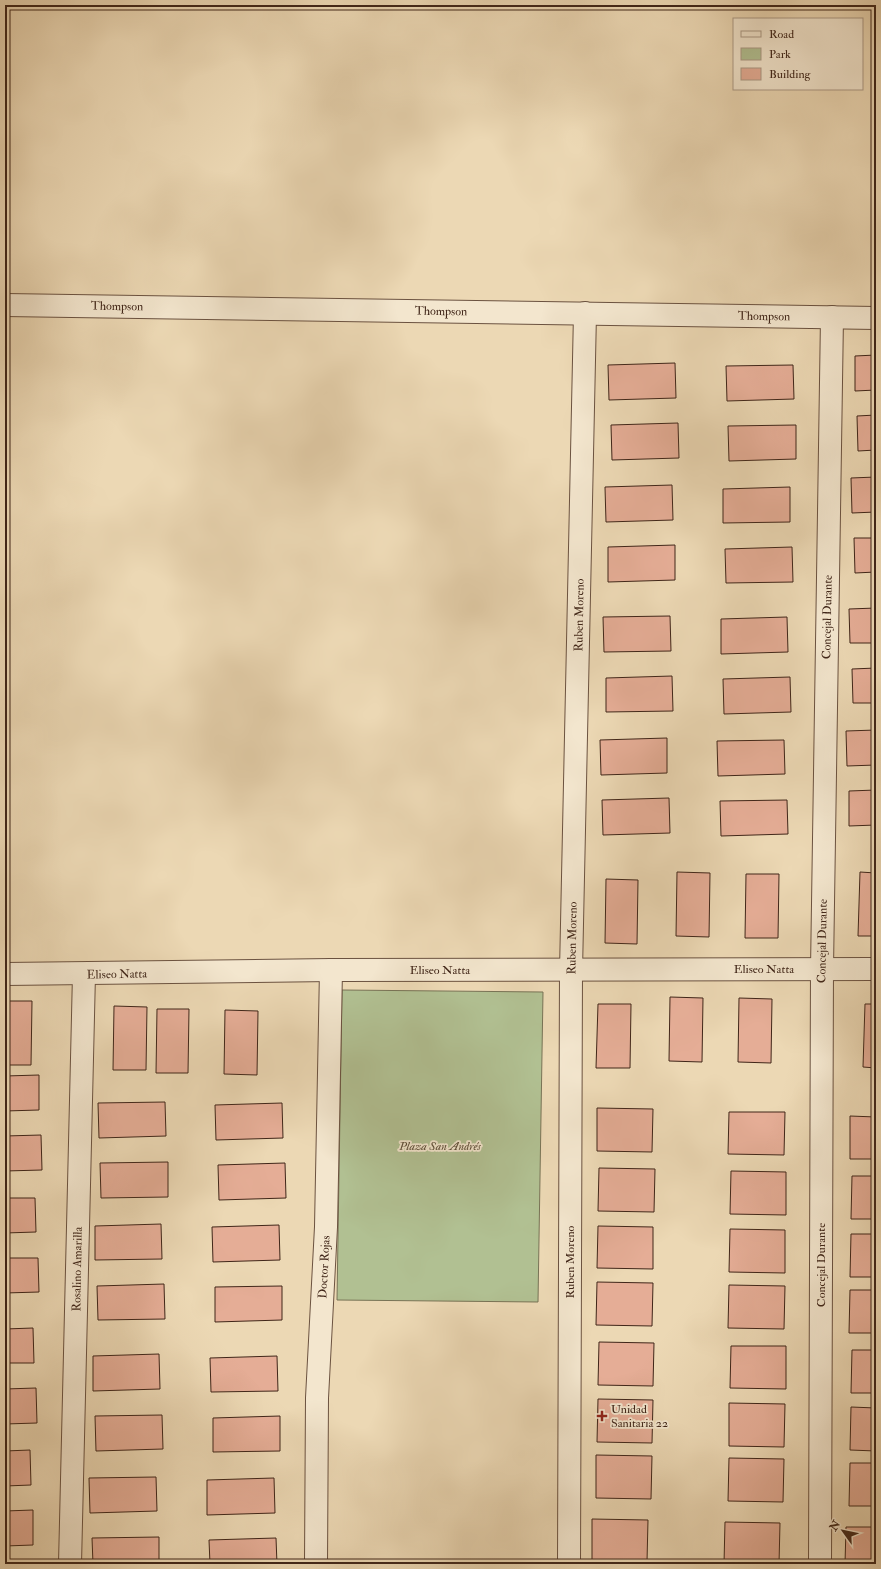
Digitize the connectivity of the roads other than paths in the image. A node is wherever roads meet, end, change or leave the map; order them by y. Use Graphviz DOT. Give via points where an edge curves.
graph roads {
  1 [pos="5,305"];
  2 [pos="585,313"];
  3 [pos="832,317"];
  4 [pos="876,318"];
  5 [pos="822,969"];
  6 [pos="331,970"];
  7 [pos="876,970"];
  8 [pos="572,971"];
  9 [pos="5,974"];
  10 [pos="84,974"];
  11 [pos="70,1564"];
  12 [pos="316,1564"];
  13 [pos="569,1564"];
  14 [pos="820,1564"];
  1 -- 2 [label="street, Thompson"];
  2 -- 3 [label="street, Thompson"];
  2 -- 8 [label="street, Ruben Moreno"];
  3 -- 4 [label="street, Thompson"];
  3 -- 5 [label="street, Concejal Durante"];
  5 -- 7 [label="street, Eliseo Natta"];
  5 -- 8 [label="street, Eliseo Natta"];
  5 -- 14 [label="street, Concejal Durante"];
  6 -- 8 [label="street, Eliseo Natta"];
  6 -- 10 [label="street, Eliseo Natta"];
  6 -- 12 [label="street, Doctor Rojas" via="326,1227 317,1398"];
  8 -- 13 [label="street, Ruben Moreno"];
  9 -- 10 [label="street, Eliseo Natta"];
  10 -- 11 [label="street, Rosalino Amarilla"];
}
